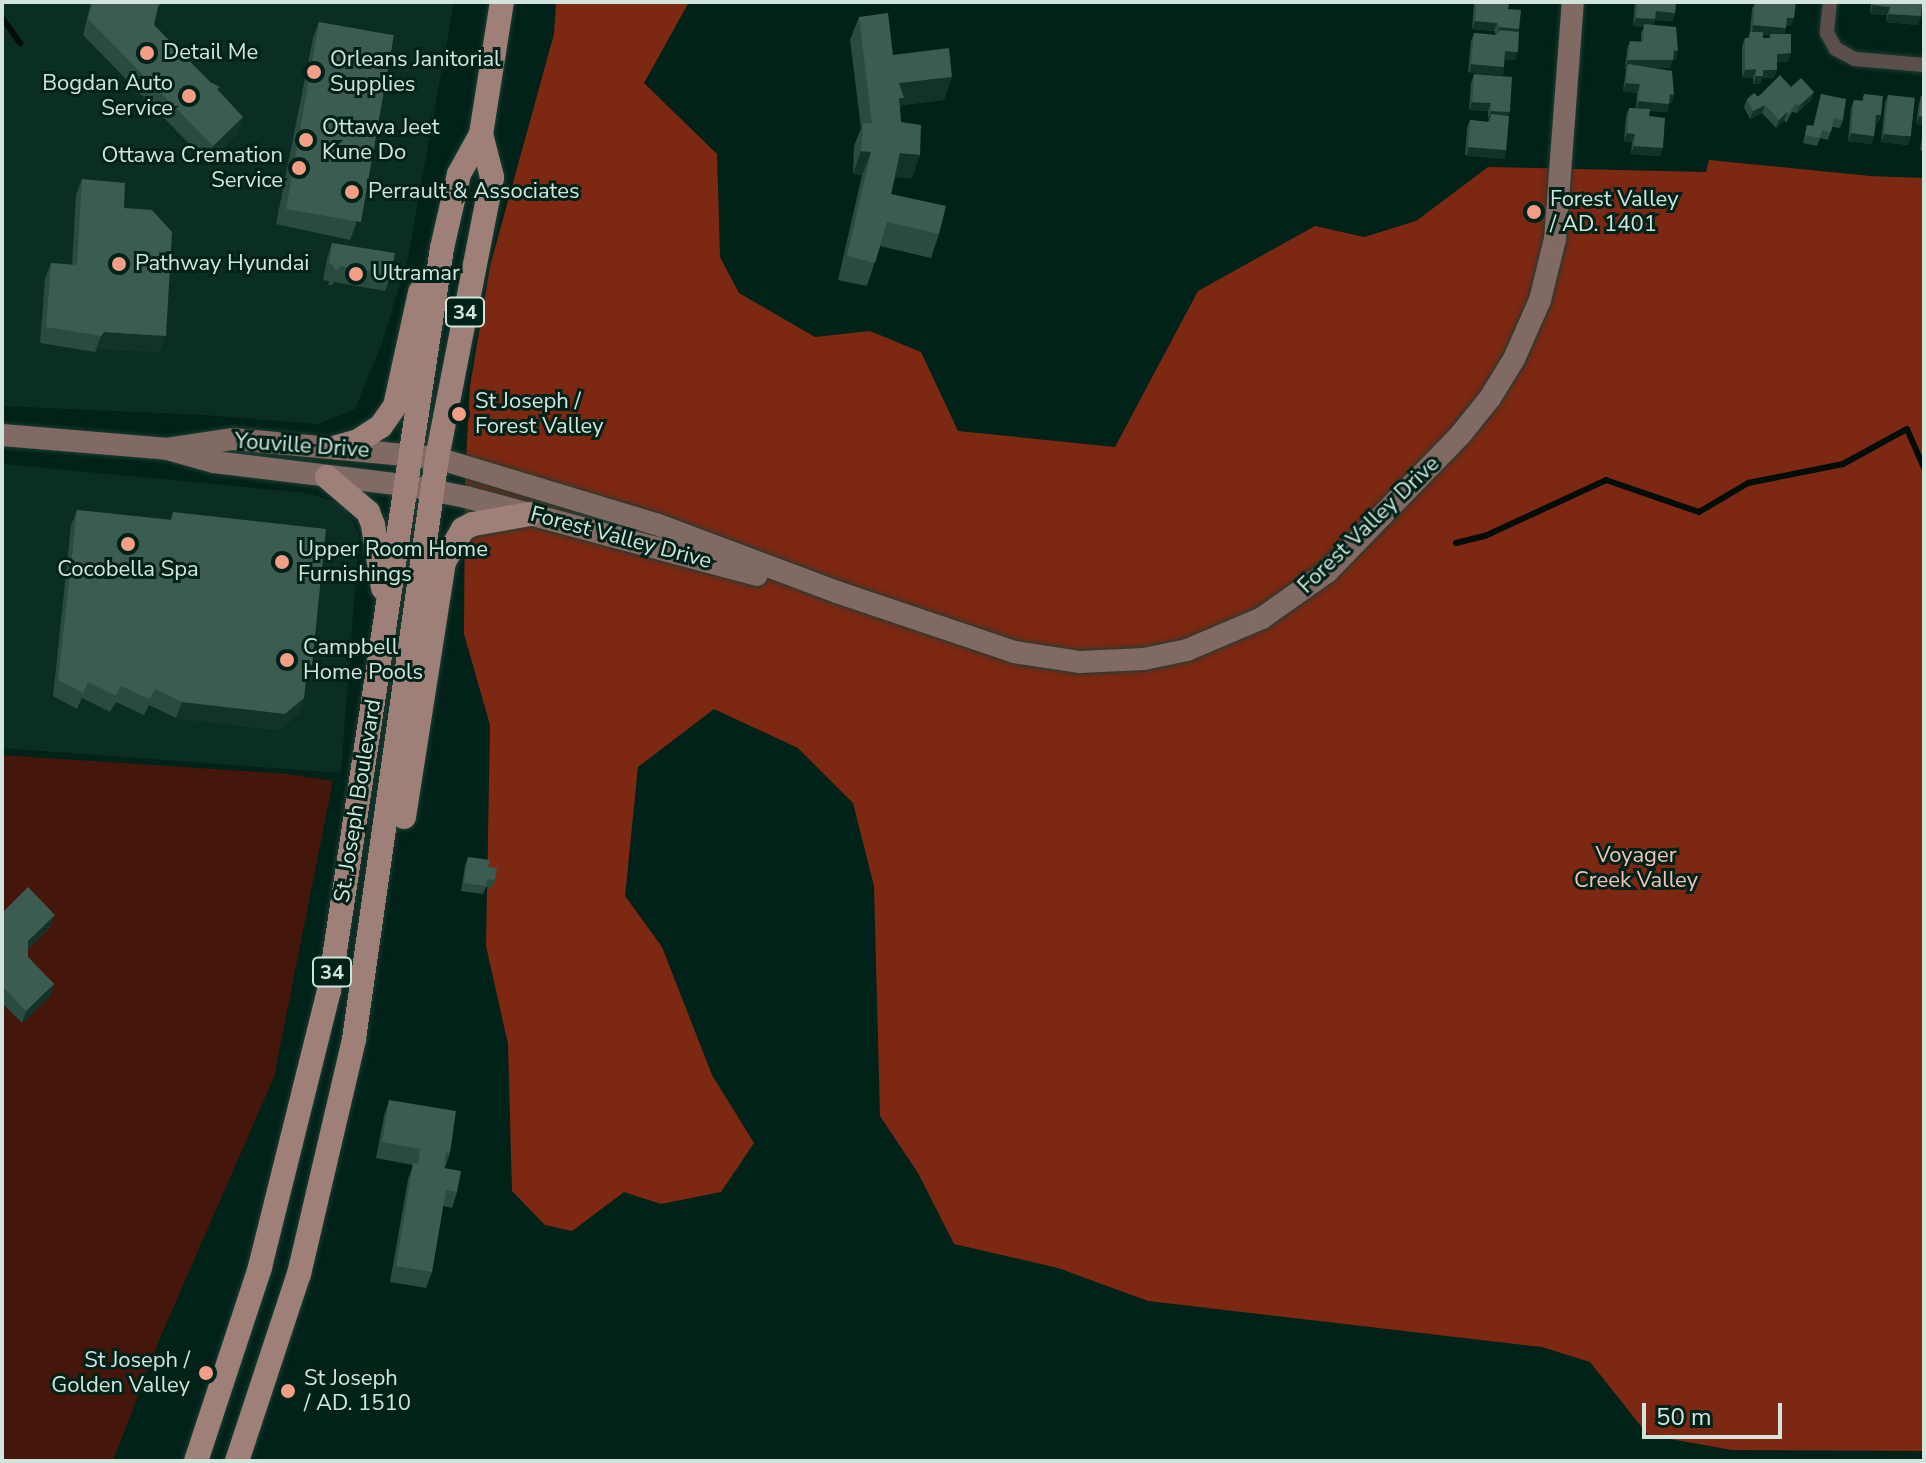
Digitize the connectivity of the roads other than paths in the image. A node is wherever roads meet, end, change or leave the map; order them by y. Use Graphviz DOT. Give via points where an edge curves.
graph roads {
  1 [pos="502,2"];
  2 [pos="1573,2"];
  3 [pos="1830,2"];
  4 [pos="1924,65"];
  5 [pos="481,134"];
  6 [pos="442,248"];
  7 [pos="2,435"];
  8 [pos="337,447"];
  9 [pos="167,449"];
  10 [pos="409,455"];
  11 [pos="437,458"];
  12 [pos="327,477"];
  13 [pos="405,485"];
  14 [pos="433,491"];
  15 [pos="530,514"];
  16 [pos="837,592"];
  17 [pos="387,614"];
  18 [pos="354,1039"];
  19 [pos="196,1461"];
  20 [pos="237,1461"];
  1 -- 5 [label="main road, St. Joseph Boulevard / 34"];
  2 -- 16 [label="street, Forest Valley Drive" via="1555,239 1529,329 1490,398 1461,434 1327,572 1291,601 1233,633 1187,650 1080,662 1014,652"];
  3 -- 4 [label="street" via="1827,33 1836,49 1855,59"];
  5 -- 6 [label="main road, St. Joseph Boulevard / 34" via="459,174"];
  5 -- 11 [label="main road, St. Joseph Boulevard / 34" via="492,177"];
  6 -- 8 [label="main road" via="422,280 395,406 381,426"];
  6 -- 10 [label="main road, St. Joseph Boulevard / 34"];
  7 -- 9 [label="street, Youville Drive"];
  8 -- 9 [label="street, Youville Drive" via="233,439"];
  8 -- 10 [label="street, Youville Drive"];
  9 -- 12 [label="street, Youville Drive" via="214,462"];
  10 -- 11 [label="street, Youville Drive"];
  10 -- 13 [label="main road, St. Joseph Boulevard / 34"];
  11 -- 14 [label="main road, St. Joseph Boulevard / 34"];
  11 -- 16 [label="street, Forest Valley Drive" via="656,524"];
  12 -- 13 [label="street, Youville Drive"];
  12 -- 17 [label="main road" via="368,512"];
  13 -- 14 [label="street, Forest Valley Drive"];
  13 -- 17 [label="main road, St. Joseph Boulevard / 34"];
  14 -- 15 [label="street, Forest Valley Drive"];
  14 -- 18 [label="main road, St. Joseph Boulevard / 34"];
  15 -- 16 [label="street, Forest Valley Drive"];
  15 -- 18 [label="main road" via="489,519 463,529 444,562 376,999"];
  17 -- 19 [label="main road, St. Joseph Boulevard / 34" via="329,991 260,1267"];
  18 -- 20 [label="main road, St. Joseph Boulevard / 34" via="299,1274"];
}
